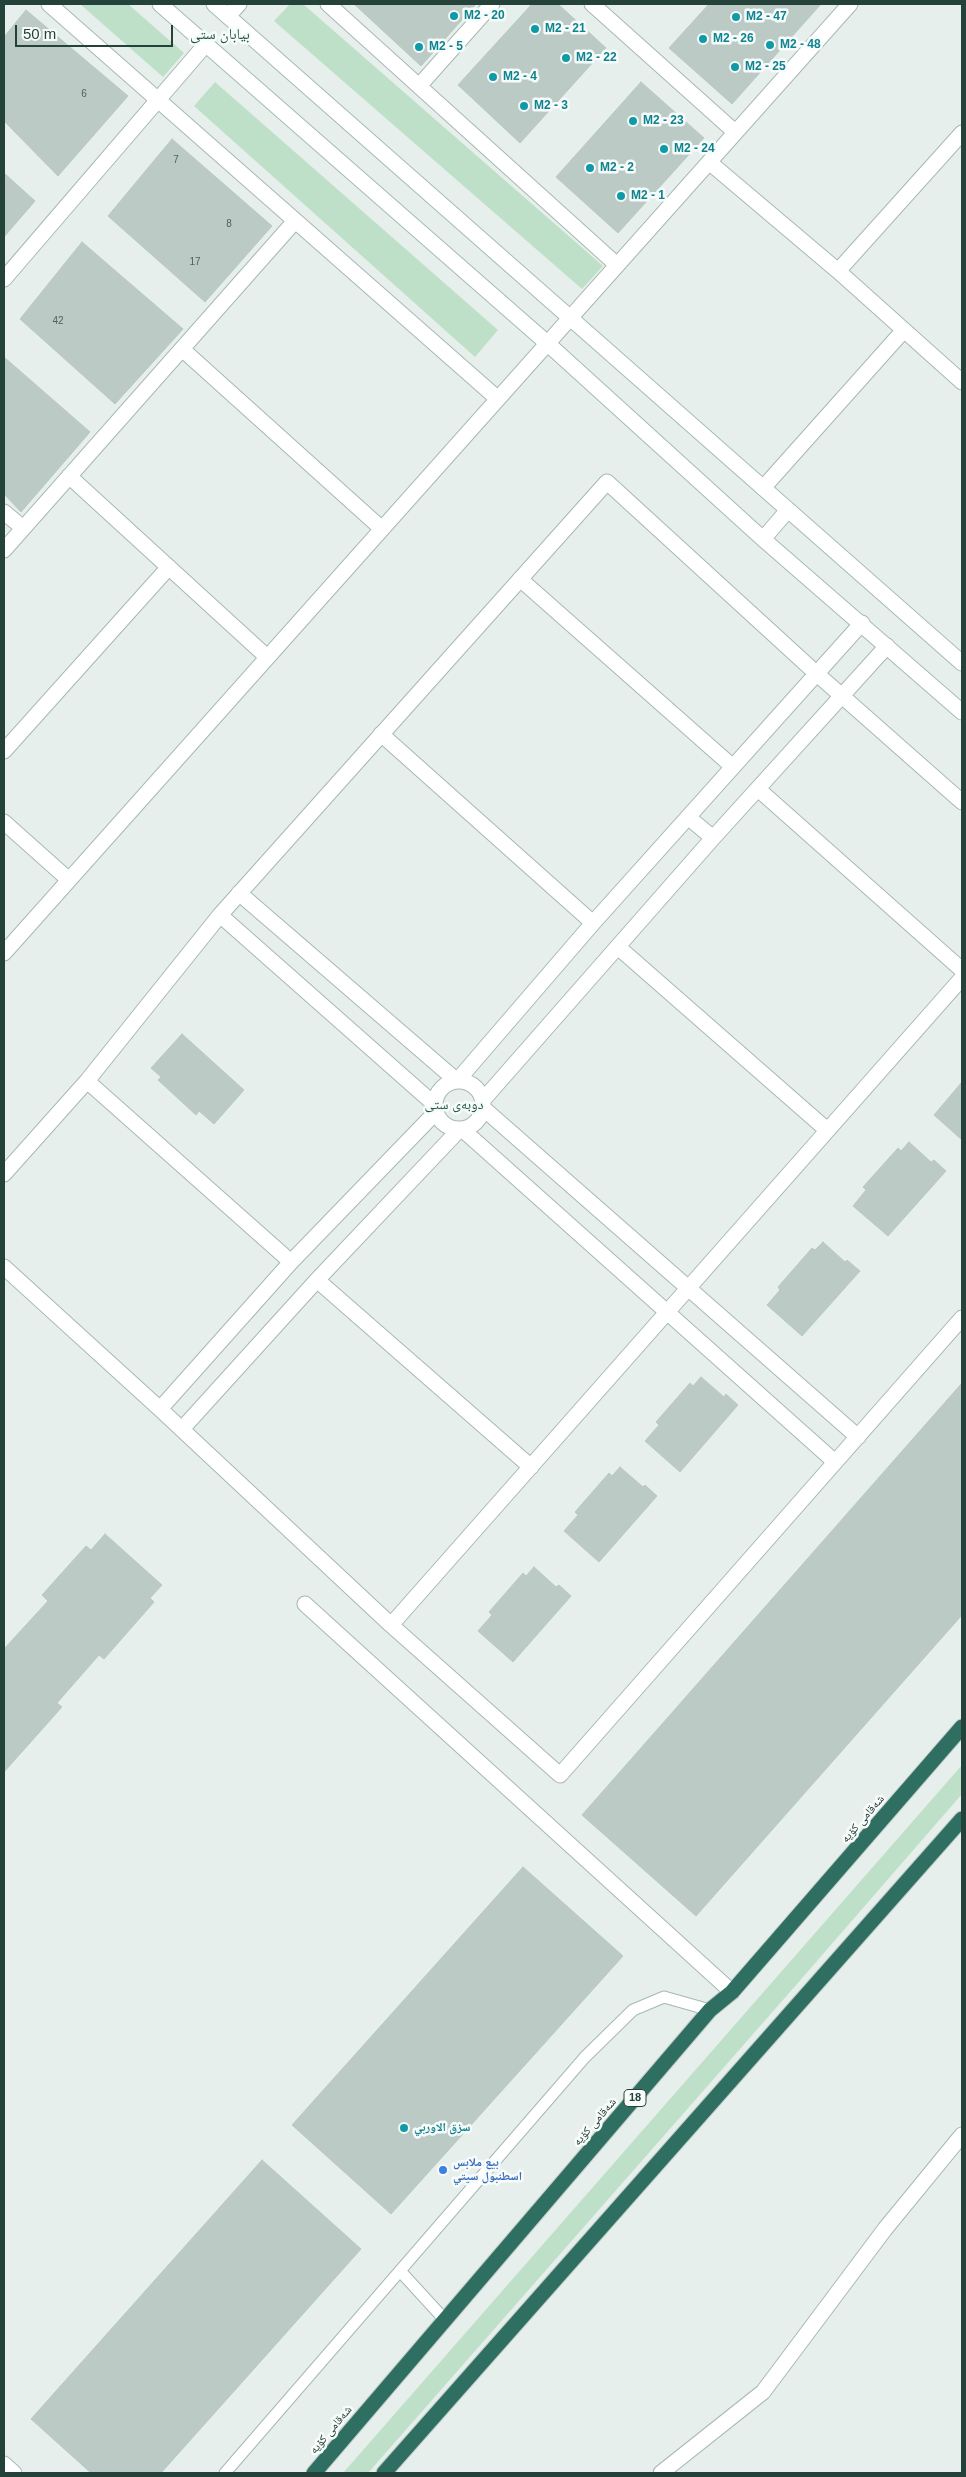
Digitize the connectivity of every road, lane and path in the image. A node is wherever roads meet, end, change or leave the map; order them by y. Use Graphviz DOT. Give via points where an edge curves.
graph roads {
  1 [pos="49,4"];
  2 [pos="160,4"];
  3 [pos="214,4"];
  4 [pos="239,4"];
  5 [pos="328,4"];
  6 [pos="492,4"];
  7 [pos="592,4"];
  8 [pos="848,4"];
  9 [pos="228,16"];
  10 [pos="206,44"];
  11 [pos="419,86"];
  12 [pos="158,100"];
  13 [pos="736,132"];
  14 [pos="962,133"];
  15 [pos="709,162"];
  16 [pos="295,221"];
  17 [pos="617,265"];
  18 [pos="838,271"];
  19 [pos="4,279"];
  20 [pos="570,317"];
  21 [pos="904,330"];
  22 [pos="547,343"];
  23 [pos="182,349"];
  24 [pos="962,382"];
  25 [pos="498,399"];
  26 [pos="69,476"];
  27 [pos="763,488"];
  28 [pos="788,510"];
  29 [pos="4,512"];
  30 [pos="23,528"];
  31 [pos="382,529"];
  32 [pos="764,539"];
  33 [pos="4,550"];
  34 [pos="169,567"];
  35 [pos="520,579"];
  36 [pos="862,624"];
  37 [pos="886,646"];
  38 [pos="267,657"];
  39 [pos="962,663"];
  40 [pos="816,674"];
  41 [pos="842,696"];
  42 [pos="962,712"];
  43 [pos="381,734"];
  44 [pos="4,751"];
  45 [pos="733,767"];
  46 [pos="758,789"];
  47 [pos="962,802"];
  48 [pos="688,817"];
  49 [pos="4,822"];
  50 [pos="713,838"];
  51 [pos="69,880"];
  52 [pos="240,893"];
  53 [pos="220,915"];
  54 [pos="593,922"];
  55 [pos="618,947"];
  56 [pos="4,953"];
  57 [pos="962,970"];
  58 [pos="962,978"];
  59 [pos="87,1081"];
  60 [pos="457,1081"];
  61 [pos="483,1104"];
  62 [pos="435,1108"];
  63 [pos="461,1130"];
  64 [pos="827,1130"];
  65 [pos="4,1174"];
  66 [pos="291,1262"];
  67 [pos="4,1266"];
  68 [pos="317,1280"];
  69 [pos="688,1289"];
  70 [pos="667,1313"];
  71 [pos="962,1318"];
  72 [pos="160,1409"];
  73 [pos="182,1430"];
  74 [pos="858,1436"];
  75 [pos="835,1462"];
  76 [pos="531,1467"];
  77 [pos="305,1604"];
  78 [pos="391,1625"];
  79 [pos="962,1727"];
  80 [pos="962,1820"];
  81 [pos="732,1992"];
  82 [pos="710,2010"];
  83 [pos="962,2135"];
  84 [pos="401,2272"];
  85 [pos="445,2320"];
  86 [pos="4,2464"];
  87 [pos="14,2473"];
  88 [pos="225,2473"];
  89 [pos="314,2473"];
  90 [pos="384,2473"];
  91 [pos="661,2473"];
  1 -- 12 [label="street"];
  2 -- 10 [label="street"];
  3 -- 9 [label="street"];
  4 -- 9 [label="street"];
  5 -- 11 [label="street"];
  6 -- 11 [label="street"];
  7 -- 13 [label="street"];
  8 -- 13 [label="street"];
  9 -- 20 [label="street"];
  10 -- 12 [label="street"];
  10 -- 22 [label="street"];
  11 -- 17 [label="street"];
  12 -- 16 [label="street"];
  12 -- 19 [label="street"];
  13 -- 15 [label="street"];
  14 -- 18 [label="street"];
  15 -- 17 [label="street"];
  15 -- 18 [label="street"];
  16 -- 23 [label="street"];
  16 -- 25 [label="street"];
  17 -- 20 [label="street"];
  18 -- 21 [label="street"];
  20 -- 22 [label="street"];
  20 -- 27 [label="street"];
  21 -- 24 [label="street"];
  21 -- 27 [label="street"];
  22 -- 25 [label="street"];
  22 -- 32 [label="street"];
  23 -- 26 [label="street"];
  23 -- 31 [label="street"];
  25 -- 31 [label="street"];
  26 -- 30 [label="street"];
  26 -- 34 [label="street"];
  27 -- 28 [label="street"];
  28 -- 32 [label="street"];
  28 -- 39 [label="street"];
  29 -- 30 [label="street"];
  30 -- 33 [label="street"];
  31 -- 38 [label="street"];
  32 -- 36 [label="street"];
  34 -- 38 [label="street"];
  34 -- 44 [label="street"];
  35 -- 40 [label="street" via="607,482"];
  35 -- 43 [label="street"];
  35 -- 45 [label="street"];
  36 -- 37 [label="street"];
  36 -- 40 [label="street"];
  37 -- 41 [label="street"];
  37 -- 42 [label="street"];
  38 -- 51 [label="street"];
  40 -- 41 [label="street"];
  40 -- 45 [label="street"];
  41 -- 46 [label="street"];
  41 -- 47 [label="street"];
  43 -- 52 [label="street"];
  43 -- 54 [label="street"];
  45 -- 48 [label="street"];
  46 -- 50 [label="street"];
  46 -- 57 [label="street"];
  48 -- 50 [label="street"];
  48 -- 54 [label="street"];
  49 -- 51 [label="street"];
  50 -- 55 [label="street"];
  51 -- 56 [label="street"];
  52 -- 53 [label="street"];
  52 -- 60 [label="street"];
  53 -- 59 [label="street"];
  53 -- 62 [label="street"];
  54 -- 60 [label="street"];
  55 -- 61 [label="street"];
  55 -- 64 [label="street"];
  58 -- 64 [label="street"];
  59 -- 65 [label="street"];
  59 -- 66 [label="street"];
  60 -- 61 [label="street" via="470,1084 480,1094"];
  60 -- 62 [label="street" via="439,1091"];
  61 -- 63 [label="street" via="477,1122"];
  61 -- 69 [label="street"];
  62 -- 63 [label="street" via="442,1123"];
  62 -- 66 [label="street"];
  63 -- 68 [label="street"];
  63 -- 70 [label="street"];
  64 -- 69 [label="street"];
  66 -- 72 [label="street"];
  67 -- 72 [label="street"];
  68 -- 73 [label="street"];
  68 -- 76 [label="street"];
  69 -- 70 [label="street"];
  69 -- 74 [label="street"];
  70 -- 75 [label="street"];
  70 -- 76 [label="street"];
  71 -- 74 [label="street"];
  72 -- 73 [label="street"];
  73 -- 78 [label="street"];
  74 -- 75 [label="street"];
  75 -- 78 [label="street" via="560,1775"];
  76 -- 78 [label="street"];
  77 -- 81 [label="street"];
  79 -- 81 [label="highway, شەقامی کۆیە / 18"];
  80 -- 90 [label="highway"];
  81 -- 82 [label="highway, شەقامی کۆیە / 18"];
  82 -- 84 [label="lane" via="664,1997 633,2010 585,2057"];
  82 -- 85 [label="highway, شەقامی کۆیە / 18"];
  83 -- 91 [label="street" via="885,2229 763,2392"];
  84 -- 85 [label="lane"];
  84 -- 88 [label="lane"];
  85 -- 89 [label="highway, شەقامی کۆیە / 18"];
  86 -- 87 [label="street"];
}
